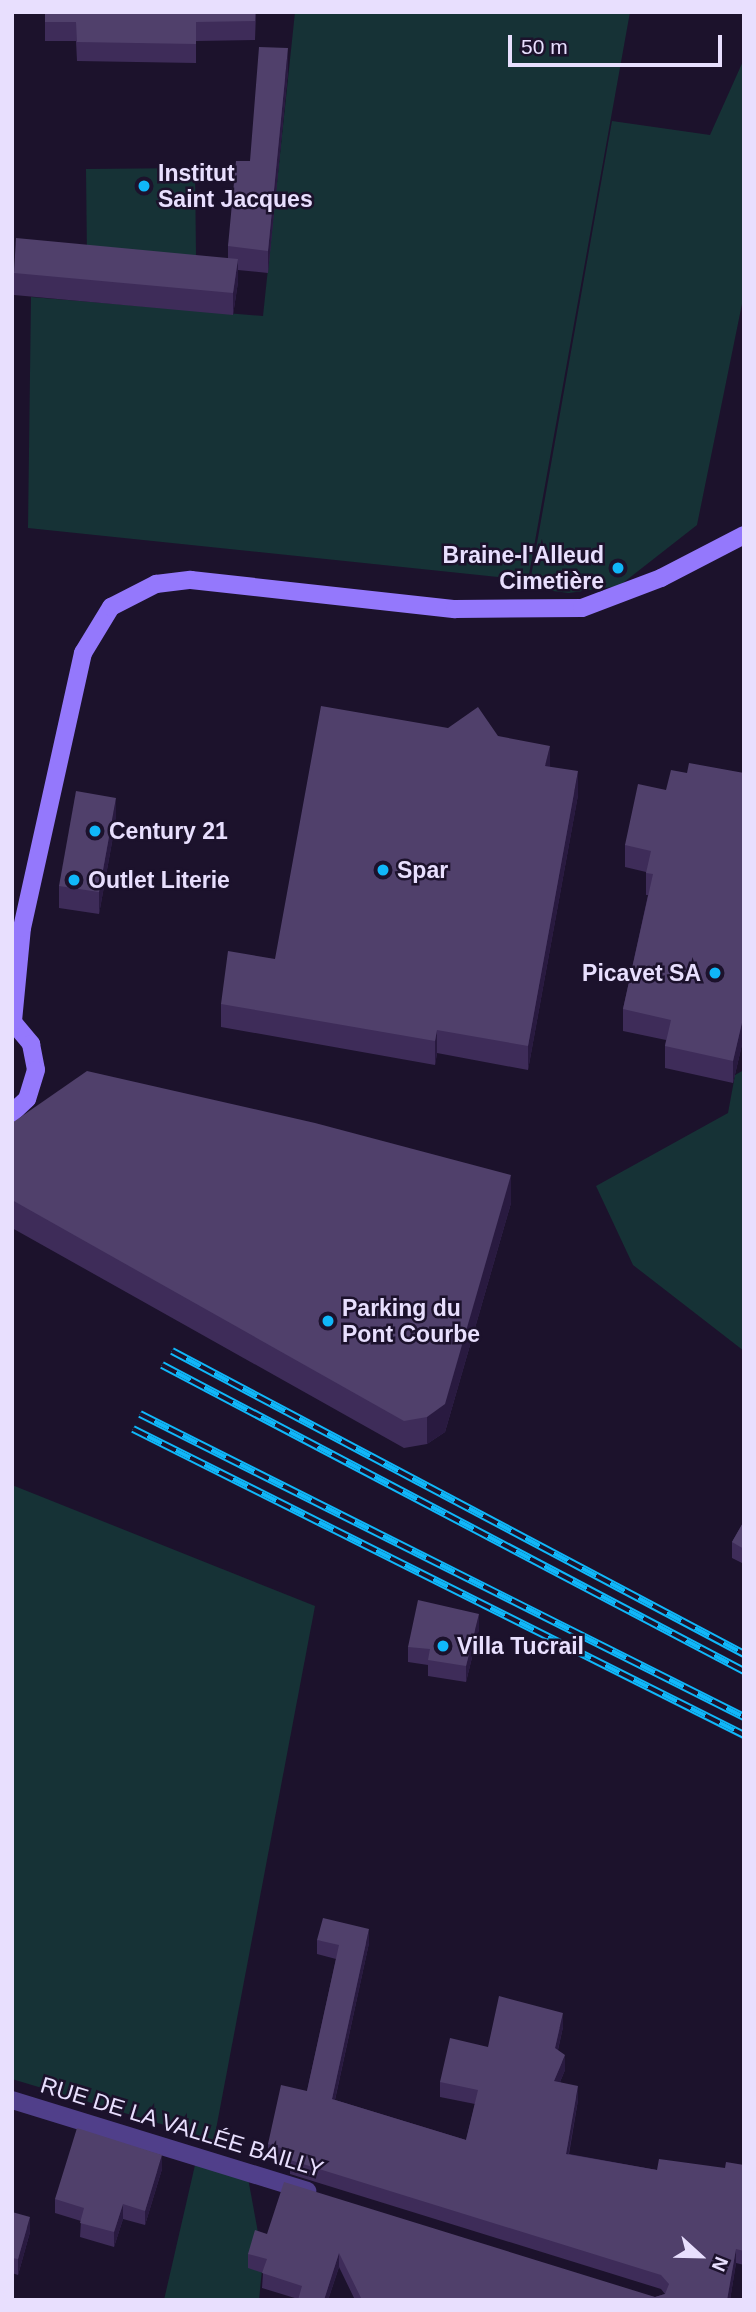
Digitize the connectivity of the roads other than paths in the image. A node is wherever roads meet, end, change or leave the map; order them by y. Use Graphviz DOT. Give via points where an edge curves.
graph roads {
  1 [pos="744,536"];
  2 [pos="22,928"];
  3 [pos="12,948"];
  4 [pos="12,1021"];
  5 [pos="12,1113"];
  6 [pos="12,2100"];
  7 [pos="324,2196"];
  1 -- 2 [label="main road" via="661,578 582,608 455,609 191,580 156,584 111,607 83,653"];
  2 -- 3 [label="main road"];
  2 -- 4 [label="main road"];
  4 -- 5 [label="main road" via="32,1044 36,1070 27,1099"];
  6 -- 7 [label="street, RUE DE LA VALLÉE BAILLY"];
}
